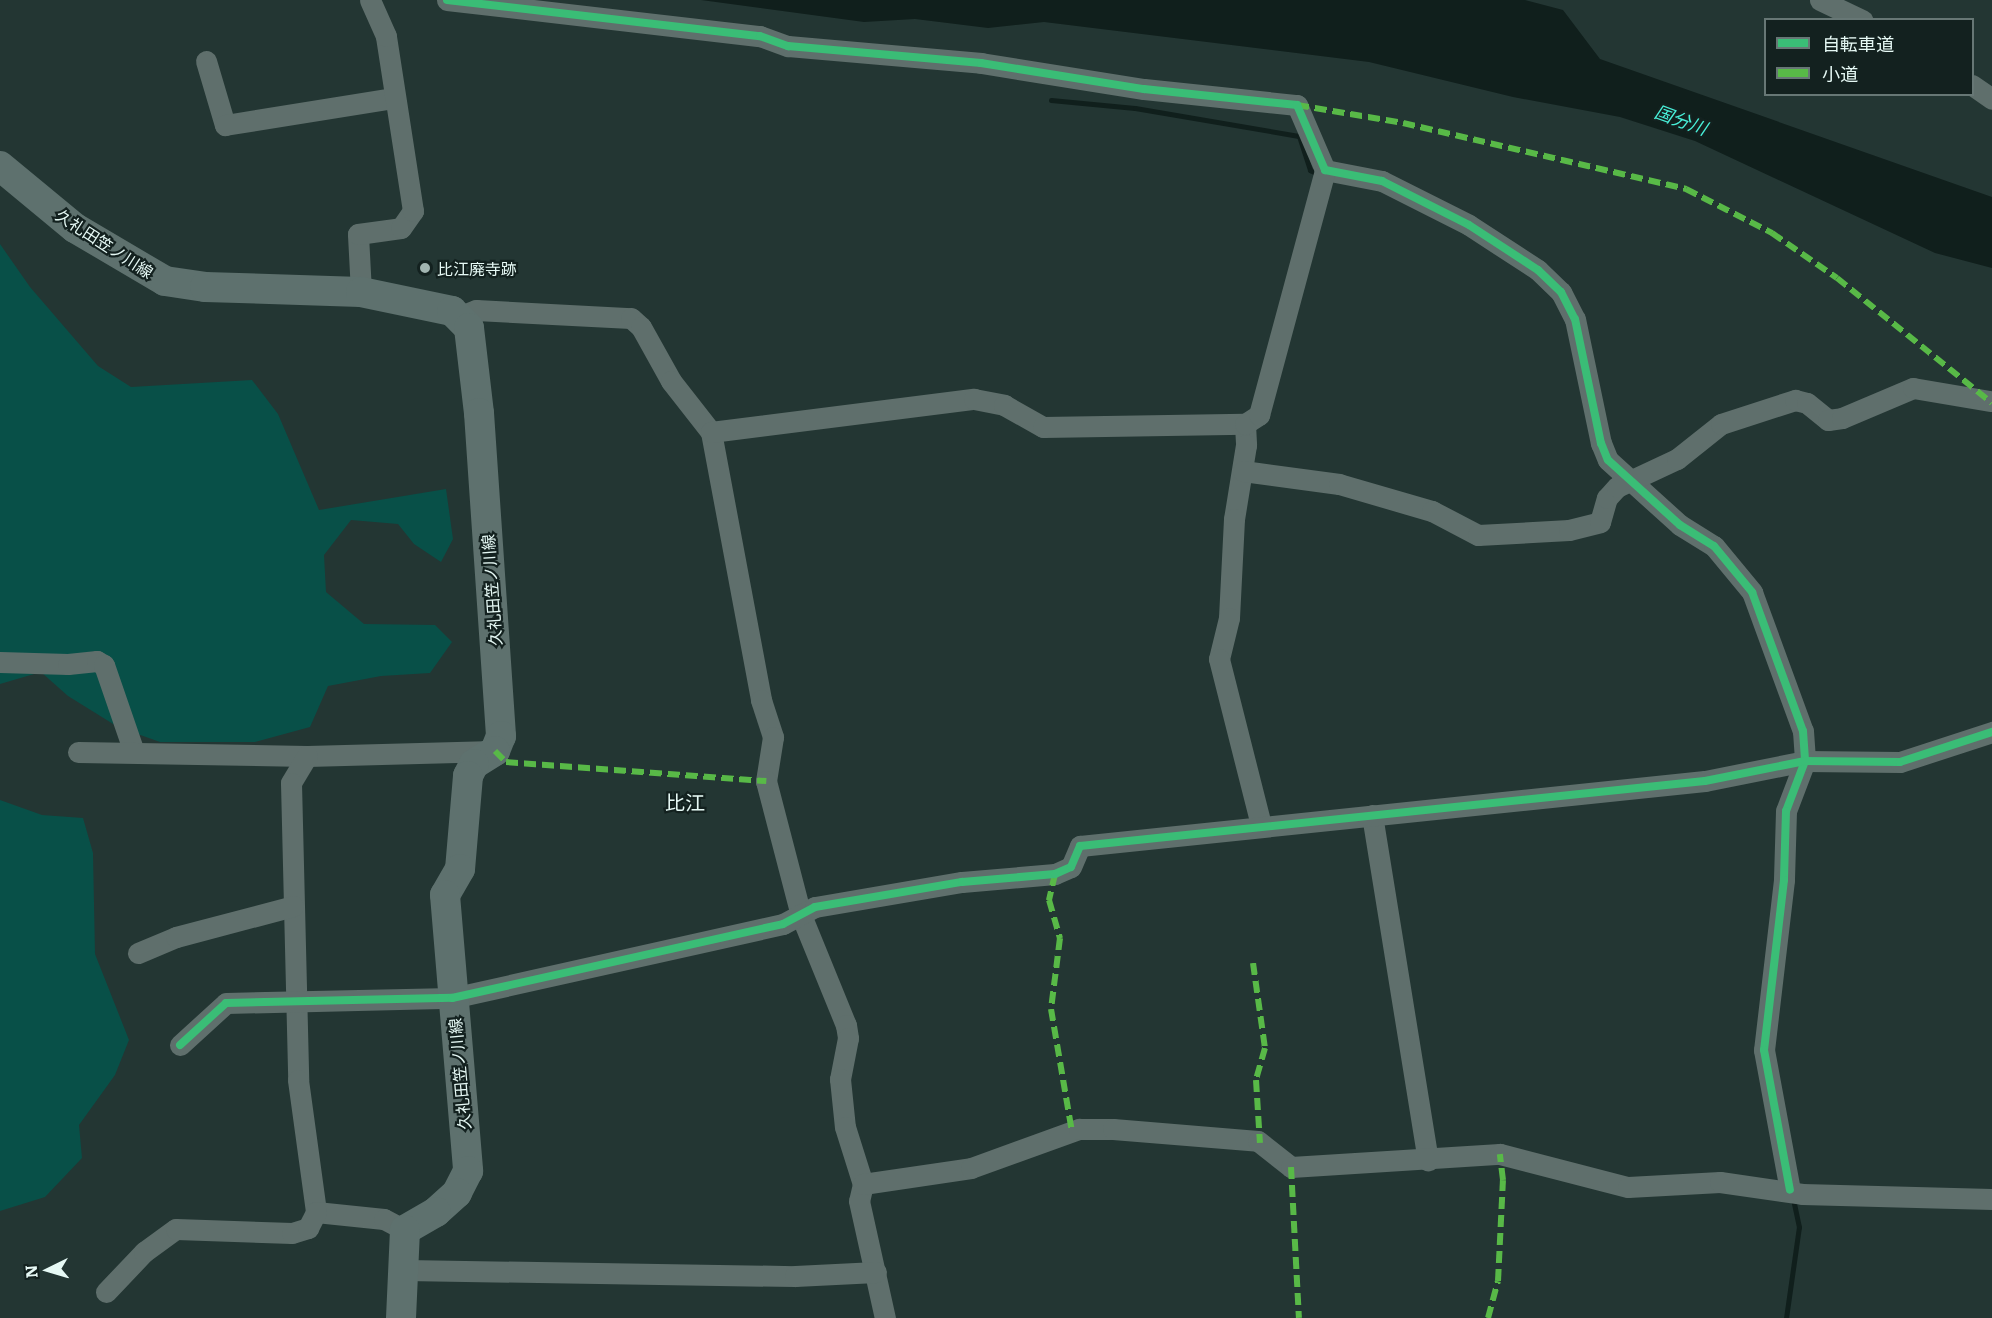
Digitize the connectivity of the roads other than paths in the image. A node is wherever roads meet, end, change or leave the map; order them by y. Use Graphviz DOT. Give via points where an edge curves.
graph roads {
  1 [pos="370,0"];
  2 [pos="447,0"];
  3 [pos="1820,0"];
  4 [pos="1858,18"];
  5 [pos="206,61"];
  6 [pos="1974,86"];
  7 [pos="394,99"];
  8 [pos="1992,99"];
  9 [pos="0,166"];
  10 [pos="1323,175"];
  11 [pos="361,292"];
  12 [pos="461,316"];
  13 [pos="1990,401"];
  14 [pos="1245,424"];
  15 [pos="711,432"];
  16 [pos="1243,471"];
  17 [pos="1625,483"];
  18 [pos="0,662"];
  19 [pos="1992,732"];
  20 [pos="495,751"];
  21 [pos="78,752"];
  22 [pos="134,752"];
  23 [pos="307,756"];
  24 [pos="1795,763"];
  25 [pos="1372,815"];
  26 [pos="1261,825"];
  27 [pos="294,906"];
  28 [pos="801,915"];
  29 [pos="138,953"];
  30 [pos="452,998"];
  31 [pos="295,1004"];
  32 [pos="180,1045"];
  33 [pos="1428,1160"];
  34 [pos="863,1184"];
  35 [pos="1786,1190"];
  36 [pos="1992,1199"];
  37 [pos="315,1212"];
  38 [pos="405,1230"];
  39 [pos="405,1270"];
  40 [pos="876,1272"];
  41 [pos="106,1292"];
  42 [pos="401,1318"];
  43 [pos="885,1318"];
  1 -- 7 [label="street" via="386,36"];
  2 -- 10 [label="street" via="760,36 788,46 981,63 1144,89 1297,105"];
  3 -- 4 [label="street"];
  5 -- 7 [label="street" via="225,125"];
  6 -- 8 [label="street"];
  7 -- 11 [label="street" via="414,212 400,228 358,234"];
  9 -- 11 [label="main road, 久礼田笠ノ川線" via="75,228 165,281 205,287"];
  10 -- 14 [label="street" via="1259,415"];
  10 -- 17 [label="street" via="1382,181 1469,225 1530,264 1561,292 1575,319 1601,443"];
  11 -- 12 [label="main road, 久礼田笠ノ川線"];
  12 -- 15 [label="street" via="476,310 631,318 641,327 671,381"];
  12 -- 20 [label="main road, 久礼田笠ノ川線" via="469,328 479,413 501,736"];
  13 -- 17 [label="street" via="1913,388 1842,418 1828,420 1807,403 1795,400 1720,424 1677,459"];
  14 -- 15 [label="street" via="1043,427 1004,405 974,399"];
  14 -- 16 [label="street"];
  15 -- 28 [label="street" via="761,700 773,737 766,781"];
  16 -- 17 [label="street" via="1339,484 1432,511 1478,535 1569,530 1600,522 1607,498"];
  16 -- 26 [label="street" via="1234,519 1229,618 1219,659"];
  17 -- 24 [label="street" via="1714,546 1752,592 1803,731"];
  18 -- 22 [label="street" via="97,661 104,665"];
  19 -- 24 [label="street" via="1900,762"];
  20 -- 23 [label="street"];
  20 -- 30 [label="main road, 久礼田笠ノ川線" via="474,764 468,776 460,869 445,895"];
  21 -- 22 [label="street"];
  22 -- 23 [label="street"];
  23 -- 27 [label="street" via="291,783"];
  24 -- 25 [label="street" via="1705,781"];
  24 -- 35 [label="street" via="1785,811 1784,880 1764,1050"];
  25 -- 26 [label="street"];
  25 -- 33 [label="street"];
  26 -- 28 [label="street" via="1080,846 1071,867 1055,874 962,882 815,907"];
  27 -- 29 [label="street" via="176,937"];
  27 -- 31 [label="street"];
  28 -- 30 [label="street" via="783,924"];
  28 -- 34 [label="street" via="846,1025 848,1038 840,1079 845,1127 854,1166"];
  30 -- 31 [label="street"];
  30 -- 38 [label="main road, 久礼田笠ノ川線" via="468,1171 457,1194"];
  31 -- 32 [label="street" via="226,1004"];
  31 -- 37 [label="street" via="301,1118"];
  33 -- 34 [label="street" via="1291,1167 1258,1141 1079,1129 971,1168"];
  33 -- 35 [label="street" via="1500,1154 1628,1186 1720,1182"];
  34 -- 40 [label="street" via="859,1201"];
  35 -- 36 [label="street" via="1802,1194"];
  37 -- 38 [label="street" via="384,1220"];
  37 -- 41 [label="street" via="308,1228 292,1233 176,1229 144,1252"];
  38 -- 39 [label="main road"];
  39 -- 40 [label="street" via="795,1276"];
  39 -- 42 [label="main road"];
  40 -- 43 [label="street"];
}
